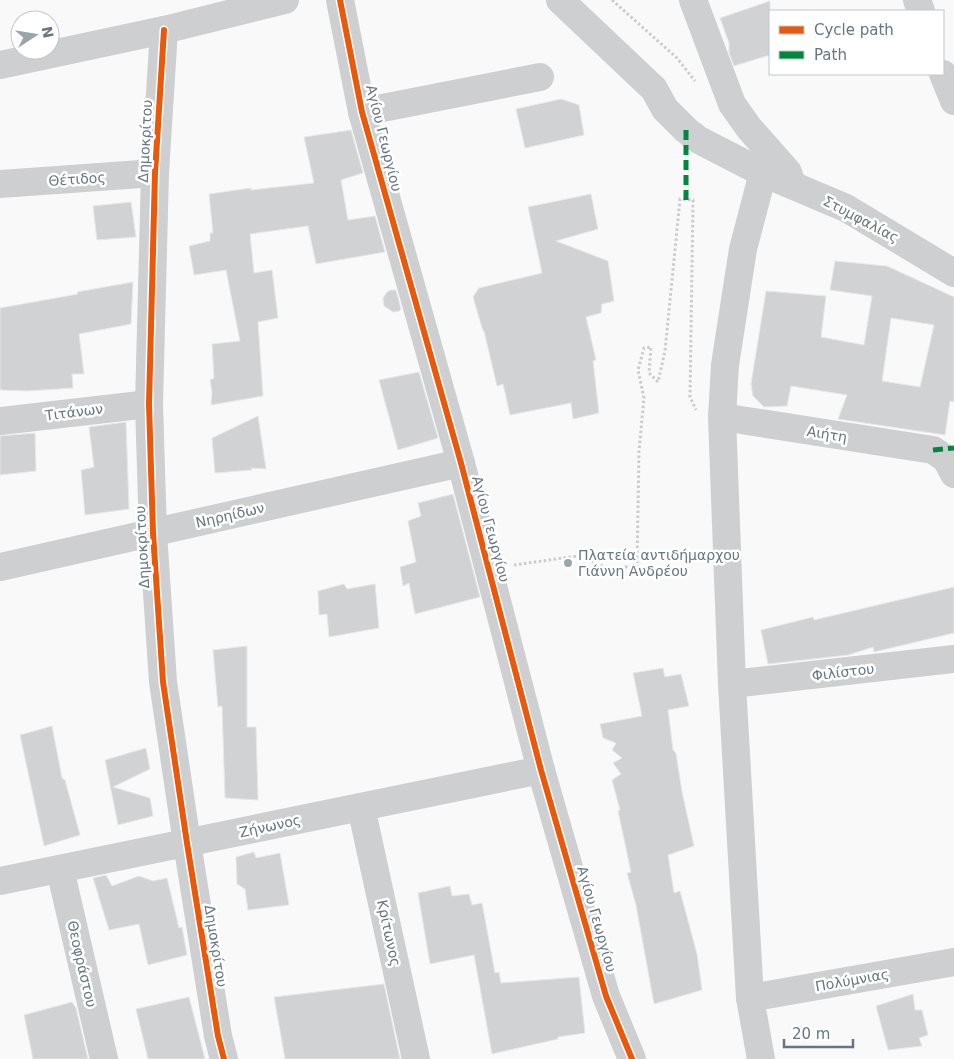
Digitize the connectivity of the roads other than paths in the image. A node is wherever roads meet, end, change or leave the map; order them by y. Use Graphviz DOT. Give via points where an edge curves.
graph roads {
  1 [pos="340,0"];
  2 [pos="560,0"];
  3 [pos="693,0"];
  4 [pos="272,1"];
  5 [pos="164,30"];
  6 [pos="0,65"];
  7 [pos="943,75"];
  8 [pos="540,77"];
  9 [pos="954,101"];
  10 [pos="362,112"];
  11 [pos="155,173"];
  12 [pos="763,173"];
  13 [pos="0,184"];
  14 [pos="792,186"];
  15 [pos="954,273"];
  16 [pos="149,404"];
  17 [pos="722,417"];
  18 [pos="0,421"];
  19 [pos="460,462"];
  20 [pos="954,474"];
  21 [pos="153,532"];
  22 [pos="0,567"];
  23 [pos="954,659"];
  24 [pos="732,684"];
  25 [pos="541,770"];
  26 [pos="361,807"];
  27 [pos="187,843"];
  28 [pos="60,869"];
  29 [pos="0,881"];
  30 [pos="954,962"];
  31 [pos="750,998"];
  32 [pos="104,1059"];
  33 [pos="224,1059"];
  34 [pos="416,1059"];
  35 [pos="632,1059"];
  36 [pos="761,1059"];
  1 -- 10 [label="street, Αγίου Γεωργίου"];
  2 -- 12 [label="street, Στυμφαλίας" via="654,89 665,109 686,130"];
  3 -- 14 [label="street" via="732,104 788,172"];
  4 -- 5 [label="street"];
  5 -- 6 [label="street"];
  5 -- 11 [label="street, Δημοκρίτου"];
  7 -- 9 [label="street"];
  8 -- 10 [label="street"];
  10 -- 19 [label="street, Αγίου Γεωργίου"];
  11 -- 13 [label="street, Θέτιδος"];
  11 -- 16 [label="street, Δημοκρίτου"];
  12 -- 14 [label="street, Στυμφαλίας"];
  12 -- 17 [label="street" via="743,249 725,365"];
  14 -- 15 [label="street, Στυμφαλίας" via="846,208"];
  16 -- 18 [label="street, Τιτάνων"];
  16 -- 21 [label="street, Δημοκρίτου"];
  17 -- 20 [label="street, Αιήτη" via="932,450 946,459"];
  17 -- 24 [label="street"];
  19 -- 21 [label="street, Νηρηίδων"];
  19 -- 25 [label="street, Αγίου Γεωργίου"];
  21 -- 22 [label="street, Νηρηίδων"];
  21 -- 27 [label="street, Δημοκρίτου" via="163,682"];
  23 -- 24 [label="street, Φιλίστου"];
  24 -- 31 [label="street"];
  25 -- 26 [label="street, Ζήνωνος"];
  25 -- 35 [label="street, Αγίου Γεωργίου" via="606,996"];
  26 -- 27 [label="street, Ζήνωνος"];
  26 -- 34 [label="street, Κρίτωνος"];
  27 -- 28 [label="street, Ζήνωνος"];
  27 -- 33 [label="street, Δημοκρίτου"];
  28 -- 29 [label="street, Ζήνωνος"];
  28 -- 32 [label="street, Θεοφράστου"];
  30 -- 31 [label="street, Πολύμνιας"];
  31 -- 36 [label="street"];
}
